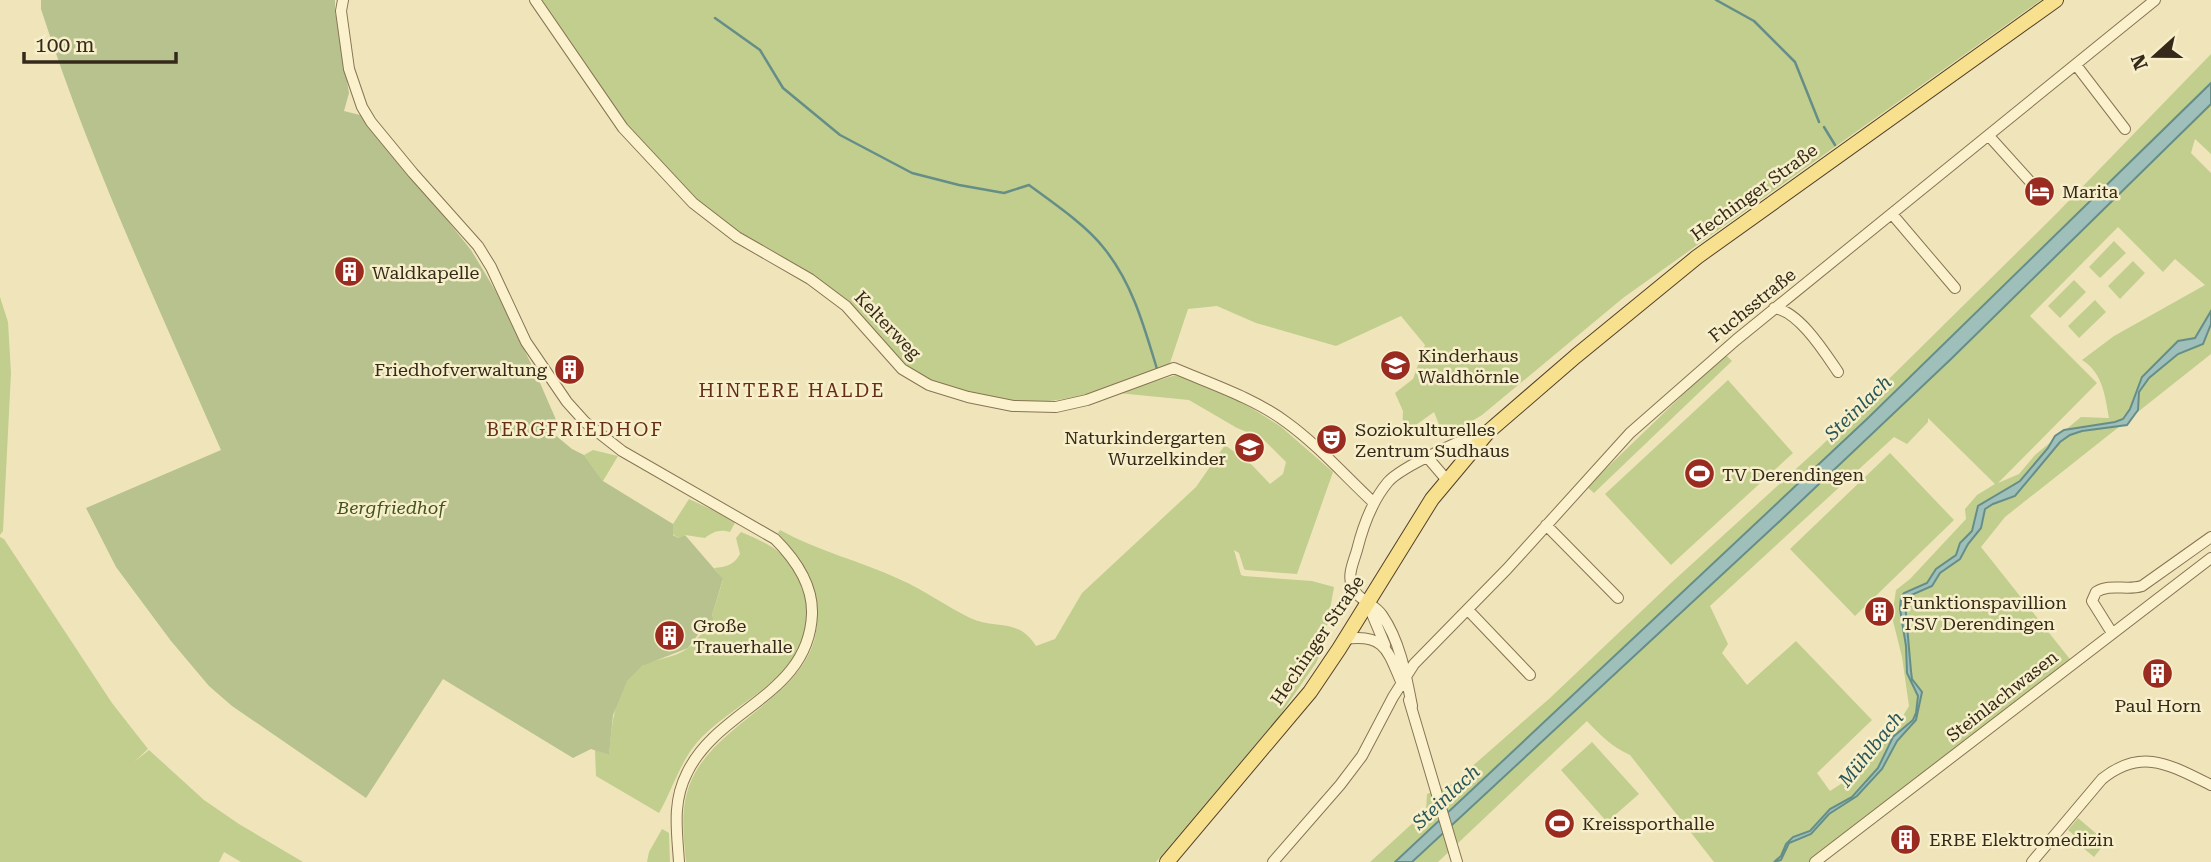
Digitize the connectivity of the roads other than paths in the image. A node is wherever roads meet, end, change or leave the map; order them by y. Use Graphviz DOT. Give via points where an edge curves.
graph roads {
  1 [pos="343,0"];
  2 [pos="535,0"];
  3 [pos="2056,0"];
  4 [pos="2155,0"];
  5 [pos="2076,65"];
  6 [pos="2125,129"];
  7 [pos="1989,136"];
  8 [pos="2043,197"];
  9 [pos="1892,214"];
  10 [pos="1955,288"];
  11 [pos="1774,308"];
  12 [pos="1838,372"];
  13 [pos="1488,432"];
  14 [pos="1428,458"];
  15 [pos="1446,479"];
  16 [pos="1374,503"];
  17 [pos="1546,525"];
  18 [pos="2211,537"];
  19 [pos="2211,558"];
  20 [pos="1618,598"];
  21 [pos="1367,602"];
  22 [pos="1468,610"];
  23 [pos="2112,633"];
  24 [pos="1345,639"];
  25 [pos="1388,652"];
  26 [pos="1530,675"];
  27 [pos="1404,679"];
  28 [pos="2211,785"];
  29 [pos="1455,857"];
  30 [pos="680,862"];
  31 [pos="1167,862"];
  32 [pos="1273,862"];
  33 [pos="1815,862"];
  34 [pos="2032,862"];
  1 -- 30 [label="street" via="349,69 362,107 478,246 526,342 567,402 622,451 775,540 802,573 812,610 804,654 779,684 710,740 687,771 677,796"];
  2 -- 16 [label="street, Kelterweg" via="623,128 693,203 737,237 810,279 846,306 902,369 929,386 1013,406 1056,407 1174,368 1284,420"];
  3 -- 13 [label="main road, Hechinger Straße" via="1697,257"];
  4 -- 5 [label="street, Fuchsstraße"];
  5 -- 6 [label="street"];
  5 -- 7 [label="street, Fuchsstraße"];
  7 -- 8 [label="street"];
  7 -- 9 [label="street, Fuchsstraße"];
  9 -- 10 [label="street"];
  9 -- 11 [label="street, Fuchsstraße"];
  11 -- 12 [label="street" via="1786,312 1808,332"];
  11 -- 17 [label="street, Fuchsstraße" via="1630,433"];
  13 -- 14 [label="street, Hechinger Straße" via="1469,436"];
  13 -- 15 [label="main road, Hechinger Straße"];
  14 -- 15 [label="street"];
  14 -- 16 [label="street, Hechinger Straße" via="1389,480"];
  15 -- 21 [label="main road, Hechinger Straße"];
  16 -- 21 [label="street, Hechinger Straße" via="1350,582"];
  17 -- 20 [label="street"];
  17 -- 22 [label="street, Fuchsstraße"];
  18 -- 23 [label="street" via="2143,586 2101,589 2092,596"];
  19 -- 23 [label="street, Steinlachwasen"];
  21 -- 24 [label="main road, Hechinger Straße"];
  21 -- 25 [label="street"];
  21 -- 27 [label="street" via="1389,627"];
  22 -- 26 [label="street"];
  22 -- 27 [label="street, Fuchsstraße"];
  23 -- 33 [label="street, Steinlachwasen"];
  24 -- 25 [label="street" via="1362,636 1378,640"];
  24 -- 31 [label="main road, Hechinger Straße" via="1290,716"];
  25 -- 27 [label="street"];
  27 -- 29 [label="street"];
  27 -- 32 [label="street, Fuchsstraße" via="1362,756"];
  28 -- 34 [label="street" via="2160,762 2129,762 2102,779"];
}
